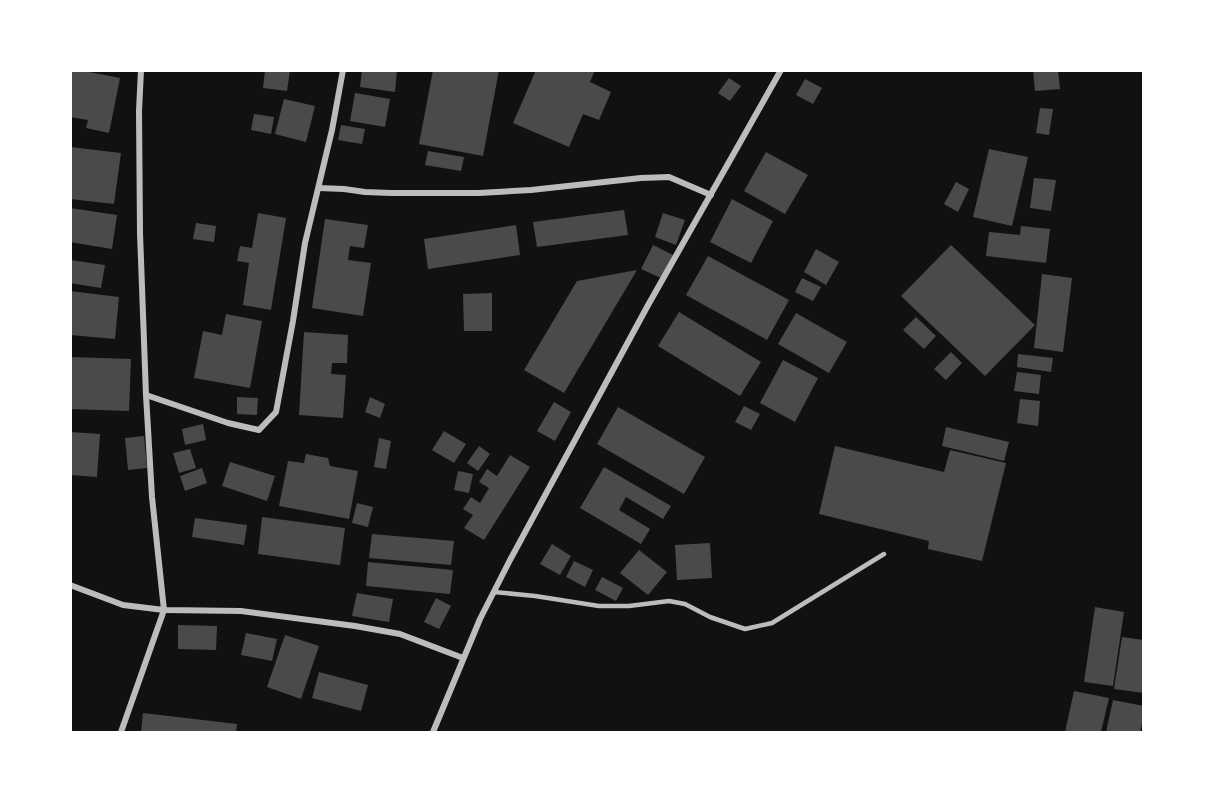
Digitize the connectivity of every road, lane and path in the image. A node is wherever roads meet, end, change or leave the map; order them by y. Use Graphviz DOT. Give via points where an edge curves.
graph roads {
  1 [pos="141,70"];
  2 [pos="343,70"];
  3 [pos="781,70"];
  4 [pos="319,188"];
  5 [pos="711,195"];
  6 [pos="146,395"];
  7 [pos="884,554"];
  8 [pos="70,585"];
  9 [pos="494,592"];
  10 [pos="164,610"];
  11 [pos="463,658"];
  12 [pos="121,732"];
  13 [pos="433,732"];
  1 -- 6 [label="street" via="140,222"];
  2 -- 4 [label="street"];
  3 -- 5 [label="street"];
  4 -- 5 [label="street" via="479,193 669,177"];
  4 -- 6 [label="street" via="305,243 276,412 259,430"];
  5 -- 9 [label="street"];
  6 -- 10 [label="street"];
  7 -- 9 [label="lane" via="772,623 745,629 669,601 599,606"];
  8 -- 10 [label="street" via="123,605"];
  9 -- 11 [label="street"];
  10 -- 11 [label="street" via="241,611 355,626 400,634"];
  10 -- 12 [label="street"];
  11 -- 13 [label="street"];
}
